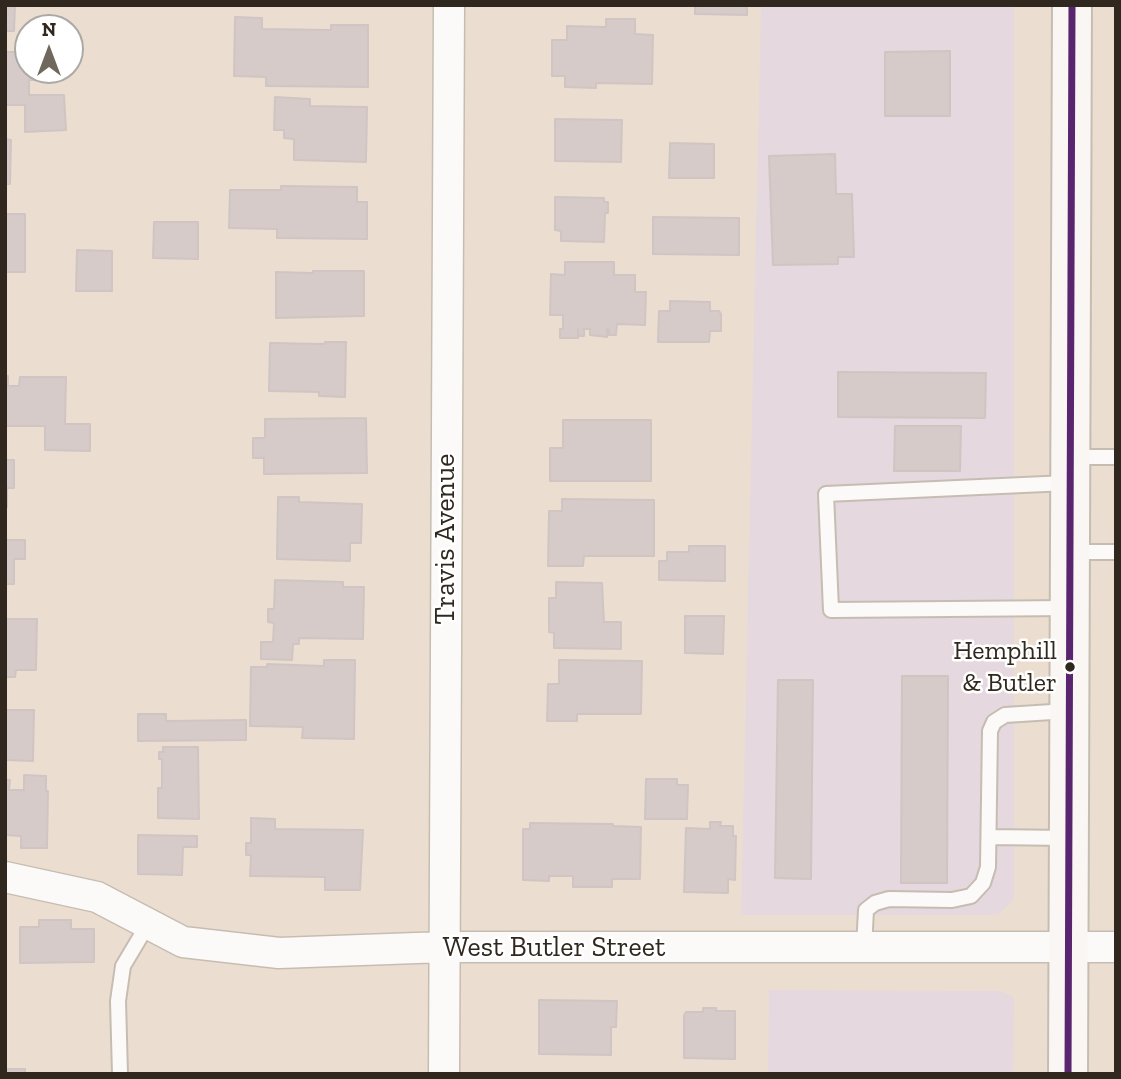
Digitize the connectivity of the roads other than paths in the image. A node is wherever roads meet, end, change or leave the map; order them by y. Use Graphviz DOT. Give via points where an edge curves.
graph roads {
  1 [pos="449,5"];
  2 [pos="1072,5"];
  3 [pos="1116,457"];
  4 [pos="1070,470"];
  5 [pos="1070,552"];
  6 [pos="1116,552"];
  7 [pos="1070,607"];
  8 [pos="1069,711"];
  9 [pos="989,837"];
  10 [pos="1069,838"];
  11 [pos="5,877"];
  12 [pos="148,924"];
  13 [pos="444,947"];
  14 [pos="1116,947"];
  15 [pos="864,948"];
  16 [pos="1068,948"];
  17 [pos="120,1074"];
  18 [pos="443,1074"];
  19 [pos="1068,1074"];
  1 -- 13 [label="street, Travis Avenue"];
  2 -- 4 [label="main road"];
  3 -- 4 [label="lane"];
  4 -- 5 [label="main road"];
  4 -- 7 [label="lane" via="826,494 831,610"];
  5 -- 6 [label="lane"];
  5 -- 7 [label="main road"];
  7 -- 8 [label="main road"];
  8 -- 9 [label="lane" via="1005,715 994,722 990,731"];
  8 -- 10 [label="main road"];
  9 -- 10 [label="lane"];
  9 -- 15 [label="lane" via="988,867 983,883 971,896 875,903 866,910"];
  10 -- 16 [label="main road"];
  11 -- 12 [label="street, West Butler Street" via="97,897"];
  12 -- 13 [label="street, West Butler Street" via="183,942 279,953"];
  12 -- 17 [label="lane" via="123,966 118,1001"];
  13 -- 15 [label="street, West Butler Street"];
  13 -- 18 [label="street, Travis Avenue"];
  14 -- 16 [label="street, West Butler Street"];
  15 -- 16 [label="street, West Butler Street"];
  16 -- 19 [label="main road"];
}
